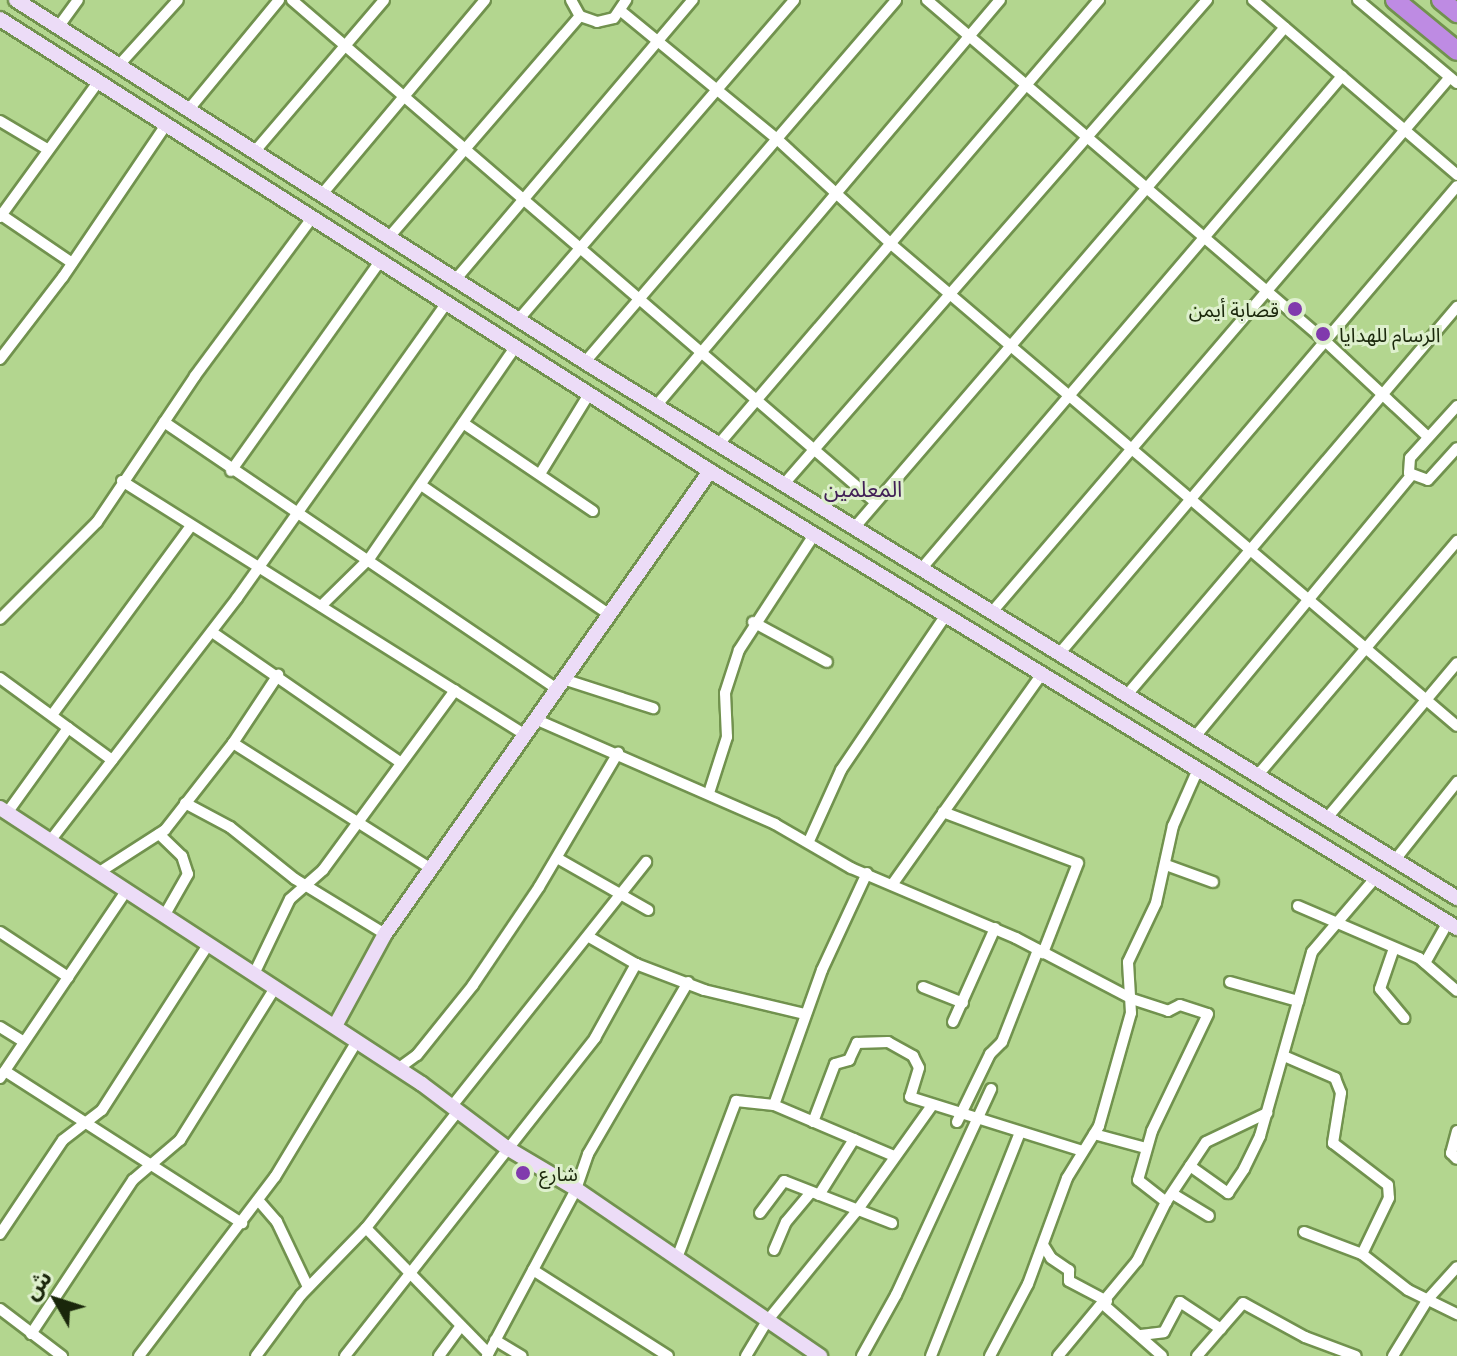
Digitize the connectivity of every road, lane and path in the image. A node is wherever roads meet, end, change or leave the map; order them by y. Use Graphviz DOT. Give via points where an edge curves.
graph roads {
  1 [pos="16,0"];
  2 [pos="78,0"];
  3 [pos="178,0"];
  4 [pos="279,0"];
  5 [pos="292,0"];
  6 [pos="384,0"];
  7 [pos="485,0"];
  8 [pos="571,0"];
  9 [pos="626,0"];
  10 [pos="693,0"];
  11 [pos="794,0"];
  12 [pos="896,0"];
  13 [pos="927,0"];
  14 [pos="1000,0"];
  15 [pos="1099,0"];
  16 [pos="1207,0"];
  17 [pos="1253,0"];
  18 [pos="1358,0"];
  19 [pos="1395,0"];
  20 [pos="1441,0"];
  21 [pos="621,11"];
  22 [pos="1457,13"];
  23 [pos="580,16"];
  24 [pos="0,19"];
  25 [pos="59,26"];
  26 [pos="1285,27"];
  27 [pos="968,36"];
  28 [pos="658,41"];
  29 [pos="345,45"];
  30 [pos="1457,51"];
  31 [pos="120,64"];
  32 [pos="1342,76"];
  33 [pos="1453,80"];
  34 [pos="98,82"];
  35 [pos="1026,86"];
  36 [pos="716,92"];
  37 [pos="403,94"];
  38 [pos="190,108"];
  39 [pos="0,121"];
  40 [pos="166,125"];
  41 [pos="1404,130"];
  42 [pos="1087,136"];
  43 [pos="777,139"];
  44 [pos="464,146"];
  45 [pos="47,149"];
  46 [pos="256,150"];
  47 [pos="1457,175"];
  48 [pos="1457,186"];
  49 [pos="1146,187"];
  50 [pos="836,191"];
  51 [pos="323,193"];
  52 [pos="523,196"];
  53 [pos="1,215"];
  54 [pos="312,218"];
  55 [pos="390,236"];
  56 [pos="1204,238"];
  57 [pos="891,244"];
  58 [pos="580,245"];
  59 [pos="380,261"];
  60 [pos="72,263"];
  61 [pos="456,279"];
  62 [pos="1264,288"];
  63 [pos="953,294"];
  64 [pos="639,295"];
  65 [pos="446,304"];
  66 [pos="1457,307"];
  67 [pos="519,319"];
  68 [pos="1324,340"];
  69 [pos="1011,344"];
  70 [pos="515,347"];
  71 [pos="564,348"];
  72 [pos="700,349"];
  73 [pos="0,359"];
  74 [pos="585,362"];
  75 [pos="550,369"];
  76 [pos="1381,391"];
  77 [pos="589,394"];
  78 [pos="1069,394"];
  79 [pos="757,399"];
  80 [pos="656,406"];
  81 [pos="1457,406"];
  82 [pos="164,422"];
  83 [pos="463,423"];
  84 [pos="1427,436"];
  85 [pos="718,445"];
  86 [pos="1132,446"];
  87 [pos="817,449"];
  88 [pos="1455,454"];
  89 [pos="231,471"];
  90 [pos="710,471"];
  91 [pos="540,474"];
  92 [pos="1411,476"];
  93 [pos="122,481"];
  94 [pos="784,484"];
  95 [pos="421,485"];
  96 [pos="1190,494"];
  97 [pos="875,502"];
  98 [pos="593,511"];
  99 [pos="300,514"];
  100 [pos="190,527"];
  101 [pos="855,527"];
  102 [pos="814,535"];
  103 [pos="1457,541"];
  104 [pos="1248,547"];
  105 [pos="369,559"];
  106 [pos="259,568"];
  107 [pos="922,568"];
  108 [pos="1307,596"];
  109 [pos="321,606"];
  110 [pos="992,612"];
  111 [pos="607,613"];
  112 [pos="946,615"];
  113 [pos="0,619"];
  114 [pos="753,622"];
  115 [pos="212,632"];
  116 [pos="1365,646"];
  117 [pos="1059,654"];
  118 [pos="827,662"];
  119 [pos="1457,663"];
  120 [pos="1042,674"];
  121 [pos="278,675"];
  122 [pos="0,678"];
  123 [pos="560,683"];
  124 [pos="455,690"];
  125 [pos="1126,696"];
  126 [pos="1428,698"];
  127 [pos="653,708"];
  128 [pos="52,715"];
  129 [pos="1158,716"];
  130 [pos="535,719"];
  131 [pos="1457,726"];
  132 [pos="68,728"];
  133 [pos="523,734"];
  134 [pos="1145,737"];
  135 [pos="1194,738"];
  136 [pos="233,743"];
  137 [pos="618,753"];
  138 [pos="112,760"];
  139 [pos="401,763"];
  140 [pos="1198,769"];
  141 [pos="1257,776"];
  142 [pos="1457,782"];
  143 [pos="709,793"];
  144 [pos="185,803"];
  145 [pos="4,810"];
  146 [pos="943,812"];
  147 [pos="1327,818"];
  148 [pos="358,823"];
  149 [pos="159,834"];
  150 [pos="50,841"];
  151 [pos="809,841"];
  152 [pos="557,858"];
  153 [pos="1395,860"];
  154 [pos="646,862"];
  155 [pos="1166,865"];
  156 [pos="430,868"];
  157 [pos="98,873"];
  158 [pos="867,873"];
  159 [pos="1376,877"];
  160 [pos="894,882"];
  161 [pos="1213,882"];
  162 [pos="310,884"];
  163 [pos="126,891"];
  164 [pos="618,897"];
  165 [pos="1457,898"];
  166 [pos="1298,906"];
  167 [pos="648,910"];
  168 [pos="164,916"];
  169 [pos="1339,922"];
  170 [pos="1452,925"];
  171 [pos="995,928"];
  172 [pos="0,932"];
  173 [pos="385,934"];
  174 [pos="589,937"];
  175 [pos="208,945"];
  176 [pos="1394,948"];
  177 [pos="1040,952"];
  178 [pos="1425,963"];
  179 [pos="636,964"];
  180 [pos="254,974"];
  181 [pos="68,977"];
  182 [pos="688,982"];
  183 [pos="1230,982"];
  184 [pos="923,987"];
  185 [pos="275,988"];
  186 [pos="1457,991"];
  187 [pos="1132,999"];
  188 [pos="1298,1001"];
  189 [pos="963,1003"];
  190 [pos="805,1014"];
  191 [pos="1404,1018"];
  192 [pos="953,1022"];
  193 [pos="335,1026"];
  194 [pos="0,1027"];
  195 [pos="357,1041"];
  196 [pos="24,1042"];
  197 [pos="1284,1056"];
  198 [pos="399,1068"];
  199 [pos="2,1074"];
  200 [pos="991,1089"];
  201 [pos="774,1105"];
  202 [pos="931,1107"];
  203 [pos="455,1108"];
  204 [pos="1267,1113"];
  205 [pos="960,1117"];
  206 [pos="980,1118"];
  207 [pos="86,1122"];
  208 [pos="813,1122"];
  209 [pos="1457,1131"];
  210 [pos="1094,1134"];
  211 [pos="1019,1135"];
  212 [pos="854,1139"];
  213 [pos="507,1148"];
  214 [pos="1146,1148"];
  215 [pos="1082,1151"];
  216 [pos="894,1156"];
  217 [pos="1457,1159"];
  218 [pos="151,1164"];
  219 [pos="1190,1166"];
  220 [pos="576,1189"];
  221 [pos="815,1194"];
  222 [pos="1170,1198"];
  223 [pos="258,1200"];
  224 [pos="856,1212"];
  225 [pos="760,1213"];
  226 [pos="1209,1216"];
  227 [pos="242,1223"];
  228 [pos="892,1223"];
  229 [pos="366,1228"];
  230 [pos="1304,1232"];
  231 [pos="0,1234"];
  232 [pos="1043,1245"];
  233 [pos="774,1250"];
  234 [pos="1362,1254"];
  235 [pos="677,1258"];
  236 [pos="1457,1267"];
  237 [pos="533,1270"];
  238 [pos="409,1275"];
  239 [pos="308,1287"];
  240 [pos="1428,1299"];
  241 [pos="1105,1303"];
  242 [pos="0,1309"];
  243 [pos="1457,1314"];
  244 [pos="767,1321"];
  245 [pos="459,1328"];
  246 [pos="1221,1329"];
  247 [pos="31,1334"];
  248 [pos="1141,1335"];
  249 [pos="495,1340"];
  250 [pos="488,1354"];
  251 [pos="62,1356"];
  252 [pos="139,1356"];
  253 [pos="256,1356"];
  254 [pos="345,1356"];
  255 [pos="439,1356"];
  256 [pos="522,1356"];
  257 [pos="668,1356"];
  258 [pos="746,1356"];
  259 [pos="820,1356"];
  260 [pos="862,1356"];
  261 [pos="931,1356"];
  262 [pos="990,1356"];
  263 [pos="1058,1356"];
  264 [pos="1162,1356"];
  265 [pos="1197,1356"];
  266 [pos="1356,1356"];
  267 [pos="1393,1356"];
  1 -- 25 [label="street"];
  2 -- 25 [label="street"];
  3 -- 31 [label="street"];
  4 -- 38 [label="street"];
  5 -- 29 [label="street"];
  6 -- 29 [label="street"];
  7 -- 37 [label="street"];
  8 -- 23 [label="street"];
  9 -- 21 [label="street"];
  10 -- 28 [label="street"];
  11 -- 36 [label="street"];
  12 -- 43 [label="street"];
  13 -- 27 [label="street"];
  14 -- 27 [label="street"];
  15 -- 35 [label="street"];
  16 -- 42 [label="street"];
  17 -- 26 [label="street"];
  18 -- 33 [label="street"];
  19 -- 30 [label="highway"];
  20 -- 22 [label="highway"];
  21 -- 23 [label="street" via="597,22"];
  21 -- 28 [label="street"];
  23 -- 44 [label="street"];
  24 -- 34 [label="street"];
  25 -- 31 [label="street"];
  26 -- 32 [label="street"];
  26 -- 49 [label="street"];
  27 -- 35 [label="street"];
  27 -- 50 [label="street"];
  28 -- 36 [label="street"];
  28 -- 52 [label="street"];
  29 -- 37 [label="street"];
  29 -- 46 [label="street"];
  31 -- 38 [label="street"];
  32 -- 41 [label="street"];
  32 -- 56 [label="street"];
  33 -- 41 [label="street"];
  34 -- 40 [label="street"];
  34 -- 45 [label="street"];
  35 -- 42 [label="street"];
  35 -- 57 [label="street"];
  36 -- 43 [label="street"];
  36 -- 58 [label="street"];
  37 -- 44 [label="street"];
  37 -- 51 [label="street"];
  38 -- 46 [label="street"];
  39 -- 45 [label="street"];
  40 -- 54 [label="street"];
  40 -- 60 [label="street"];
  41 -- 47 [label="street"];
  41 -- 62 [label="street"];
  42 -- 49 [label="street"];
  42 -- 63 [label="street"];
  43 -- 50 [label="street"];
  43 -- 64 [label="street"];
  44 -- 52 [label="street"];
  44 -- 55 [label="street"];
  45 -- 53 [label="street"];
  46 -- 51 [label="street"];
  48 -- 68 [label="street"];
  49 -- 56 [label="street"];
  49 -- 69 [label="street"];
  50 -- 57 [label="street"];
  50 -- 72 [label="street"];
  51 -- 55 [label="street"];
  52 -- 58 [label="street"];
  52 -- 61 [label="street"];
  53 -- 60 [label="street"];
  54 -- 59 [label="street"];
  54 -- 82 [label="street"];
  55 -- 61 [label="street"];
  56 -- 62 [label="street"];
  56 -- 78 [label="street"];
  57 -- 63 [label="street"];
  57 -- 79 [label="street"];
  58 -- 64 [label="street"];
  58 -- 67 [label="street"];
  59 -- 65 [label="street"];
  59 -- 89 [label="street"];
  60 -- 73 [label="street"];
  61 -- 67 [label="street"];
  62 -- 68 [label="street"];
  62 -- 86 [label="street"];
  63 -- 69 [label="street"];
  63 -- 87 [label="street"];
  64 -- 72 [label="street"];
  64 -- 74 [label="street"];
  65 -- 70 [label="street"];
  65 -- 99 [label="street"];
  66 -- 76 [label="street"];
  67 -- 71 [label="street"];
  68 -- 76 [label="street"];
  68 -- 96 [label="street"];
  69 -- 78 [label="street"];
  69 -- 97 [label="street"];
  70 -- 75 [label="street"];
  70 -- 83 [label="street"];
  71 -- 74 [label="street"];
  71 -- 75 [label="street"];
  72 -- 79 [label="street"];
  72 -- 80 [label="street"];
  74 -- 80 [label="street"];
  75 -- 77 [label="street"];
  76 -- 84 [label="street"];
  76 -- 104 [label="street"];
  77 -- 90 [label="street"];
  77 -- 91 [label="street"];
  78 -- 86 [label="street"];
  78 -- 107 [label="street"];
  79 -- 85 [label="street"];
  79 -- 87 [label="street"];
  80 -- 85 [label="street"];
  81 -- 84 [label="street"];
  82 -- 89 [label="street"];
  82 -- 93 [label="street"];
  83 -- 91 [label="street"];
  83 -- 95 [label="street"];
  84 -- 92 [label="street" via="1408,462"];
  85 -- 94 [label="street"];
  86 -- 96 [label="street"];
  86 -- 110 [label="street"];
  87 -- 94 [label="street"];
  87 -- 97 [label="street"];
  88 -- 92 [label="street" via="1428,480"];
  89 -- 99 [label="street"];
  90 -- 102 [label="street"];
  90 -- 111 [label="street"];
  91 -- 98 [label="street"];
  92 -- 108 [label="street"];
  93 -- 100 [label="street"];
  93 -- 113 [label="street" via="77,545"];
  94 -- 101 [label="street"];
  95 -- 105 [label="street"];
  95 -- 111 [label="street"];
  96 -- 104 [label="street"];
  96 -- 117 [label="street"];
  97 -- 101 [label="street"];
  99 -- 105 [label="street"];
  99 -- 106 [label="street"];
  100 -- 106 [label="street"];
  100 -- 128 [label="street"];
  101 -- 107 [label="street"];
  102 -- 112 [label="street"];
  102 -- 114 [label="street"];
  103 -- 116 [label="street"];
  104 -- 108 [label="street"];
  104 -- 125 [label="street"];
  105 -- 109 [label="street"];
  105 -- 123 [label="street"];
  106 -- 109 [label="street"];
  106 -- 115 [label="street"];
  107 -- 110 [label="street"];
  108 -- 116 [label="street"];
  108 -- 135 [label="street"];
  109 -- 124 [label="street"];
  110 -- 117 [label="street"];
  111 -- 123 [label="street"];
  112 -- 120 [label="street"];
  112 -- 151 [label="street" via="841,770"];
  114 -- 118 [label="street"];
  114 -- 143 [label="street" via="729,674 727,737"];
  115 -- 121 [label="street"];
  115 -- 138 [label="street"];
  116 -- 126 [label="street"];
  116 -- 141 [label="street"];
  117 -- 125 [label="street"];
  119 -- 126 [label="street"];
  120 -- 134 [label="street"];
  120 -- 146 [label="street"];
  121 -- 136 [label="street"];
  121 -- 139 [label="street"];
  122 -- 128 [label="street"];
  123 -- 127 [label="street"];
  123 -- 130 [label="street"];
  124 -- 133 [label="street"];
  124 -- 139 [label="street"];
  125 -- 129 [label="street"];
  126 -- 131 [label="street"];
  126 -- 147 [label="street"];
  128 -- 132 [label="street"];
  129 -- 134 [label="street"];
  129 -- 135 [label="street"];
  130 -- 133 [label="street"];
  130 -- 137 [label="street"];
  132 -- 138 [label="street"];
  132 -- 145 [label="street"];
  133 -- 156 [label="street"];
  134 -- 140 [label="street"];
  135 -- 141 [label="street"];
  136 -- 144 [label="street"];
  136 -- 148 [label="street"];
  137 -- 143 [label="street"];
  137 -- 152 [label="street"];
  138 -- 150 [label="street"];
  139 -- 148 [label="street"];
  140 -- 155 [label="street" via="1173,826"];
  140 -- 159 [label="street"];
  141 -- 147 [label="street"];
  142 -- 153 [label="street"];
  143 -- 151 [label="street"];
  144 -- 149 [label="street"];
  144 -- 162 [label="street" via="230,827 295,879"];
  145 -- 150 [label="street"];
  146 -- 160 [label="street"];
  146 -- 177 [label="street" via="1078,863"];
  147 -- 153 [label="street"];
  148 -- 156 [label="street"];
  148 -- 162 [label="street"];
  149 -- 157 [label="street"];
  149 -- 168 [label="street" via="182,856 188,874"];
  150 -- 157 [label="street"];
  151 -- 158 [label="street"];
  152 -- 164 [label="street"];
  152 -- 198 [label="street" via="473,985 417,1055"];
  153 -- 165 [label="street"];
  154 -- 164 [label="street"];
  155 -- 161 [label="street"];
  155 -- 187 [label="street" via="1156,903 1128,962"];
  156 -- 173 [label="street"];
  157 -- 163 [label="street"];
  158 -- 160 [label="street"];
  158 -- 190 [label="street"];
  159 -- 169 [label="street"];
  159 -- 170 [label="street"];
  160 -- 171 [label="street"];
  162 -- 173 [label="street"];
  162 -- 180 [label="street" via="290,899"];
  163 -- 168 [label="street"];
  163 -- 181 [label="street"];
  164 -- 167 [label="street"];
  164 -- 174 [label="street"];
  166 -- 169 [label="street"];
  168 -- 175 [label="street"];
  169 -- 176 [label="street"];
  169 -- 188 [label="street" via="1312,952"];
  170 -- 178 [label="street"];
  171 -- 177 [label="street"];
  171 -- 189 [label="street"];
  172 -- 181 [label="street"];
  173 -- 193 [label="street"];
  174 -- 179 [label="street"];
  174 -- 203 [label="street"];
  175 -- 180 [label="street"];
  175 -- 207 [label="street" via="102,1110"];
  176 -- 178 [label="street"];
  176 -- 191 [label="street" via="1380,989"];
  177 -- 187 [label="street"];
  177 -- 205 [label="street" via="1002,1042 990,1054"];
  178 -- 186 [label="street"];
  179 -- 182 [label="street"];
  179 -- 213 [label="street" via="595,1038"];
  180 -- 185 [label="street"];
  181 -- 196 [label="street"];
  182 -- 190 [label="street"];
  182 -- 220 [label="street" via="588,1154"];
  183 -- 188 [label="street"];
  184 -- 189 [label="street"];
  185 -- 193 [label="street"];
  185 -- 218 [label="street" via="180,1140"];
  187 -- 210 [label="street"];
  187 -- 214 [label="street" via="1168,1011 1180,1005 1208,1014"];
  188 -- 197 [label="street"];
  189 -- 192 [label="street"];
  190 -- 201 [label="street"];
  193 -- 195 [label="street"];
  194 -- 196 [label="street"];
  195 -- 198 [label="street"];
  195 -- 223 [label="street"];
  196 -- 199 [label="street"];
  197 -- 204 [label="street"];
  197 -- 234 [label="street" via="1335,1078 1341,1093 1333,1143 1388,1185 1389,1198"];
  198 -- 203 [label="street"];
  199 -- 207 [label="street"];
  200 -- 206 [label="street"];
  201 -- 208 [label="street"];
  201 -- 235 [label="street" via="736,1101"];
  202 -- 205 [label="street"];
  202 -- 208 [label="street" via="910,1097 919,1068 913,1056 888,1042 857,1043 849,1060 835,1064"];
  202 -- 216 [label="street"];
  203 -- 213 [label="street"];
  203 -- 229 [label="street"];
  204 -- 219 [label="street" via="1206,1142"];
  204 -- 219 [label="street" via="1228,1193"];
  205 -- 206 [label="street"];
  206 -- 211 [label="street"];
  206 -- 260 [label="street"];
  207 -- 218 [label="street"];
  207 -- 231 [label="street" via="63,1140"];
  208 -- 212 [label="street"];
  209 -- 217 [label="street" via="1451,1153"];
  210 -- 214 [label="street"];
  210 -- 215 [label="street"];
  211 -- 215 [label="street"];
  211 -- 261 [label="street"];
  212 -- 216 [label="street"];
  212 -- 221 [label="street"];
  213 -- 220 [label="street"];
  213 -- 238 [label="street"];
  214 -- 222 [label="street" via="1138,1180"];
  215 -- 232 [label="street"];
  216 -- 224 [label="street"];
  218 -- 227 [label="street"];
  218 -- 247 [label="street" via="133,1180"];
  219 -- 222 [label="street"];
  220 -- 235 [label="street"];
  220 -- 237 [label="street"];
  221 -- 224 [label="street"];
  221 -- 225 [label="street" via="784,1181"];
  221 -- 233 [label="street" via="786,1222"];
  222 -- 226 [label="street"];
  222 -- 241 [label="street" via="1137,1261"];
  223 -- 227 [label="street"];
  223 -- 239 [label="street" via="277,1222"];
  224 -- 228 [label="street" via="869,1211"];
  224 -- 244 [label="street"];
  227 -- 252 [label="street"];
  229 -- 238 [label="street"];
  229 -- 239 [label="street"];
  230 -- 234 [label="street"];
  232 -- 241 [label="street" via="1069,1270 1069,1281"];
  232 -- 262 [label="street"];
  234 -- 240 [label="street"];
  235 -- 244 [label="street"];
  236 -- 240 [label="street"];
  237 -- 249 [label="street"];
  237 -- 257 [label="street"];
  238 -- 245 [label="street"];
  238 -- 254 [label="street"];
  239 -- 253 [label="street"];
  240 -- 243 [label="street"];
  240 -- 267 [label="street"];
  241 -- 248 [label="street"];
  241 -- 263 [label="street"];
  242 -- 247 [label="street"];
  244 -- 258 [label="street"];
  244 -- 259 [label="street"];
  245 -- 250 [label="street"];
  245 -- 255 [label="street"];
  246 -- 248 [label="street" via="1180,1302 1164,1332"];
  246 -- 265 [label="street"];
  246 -- 266 [label="street" via="1243,1303 1305,1337"];
  247 -- 251 [label="street"];
  248 -- 264 [label="street"];
  249 -- 250 [label="street"];
  249 -- 256 [label="street"];
}
